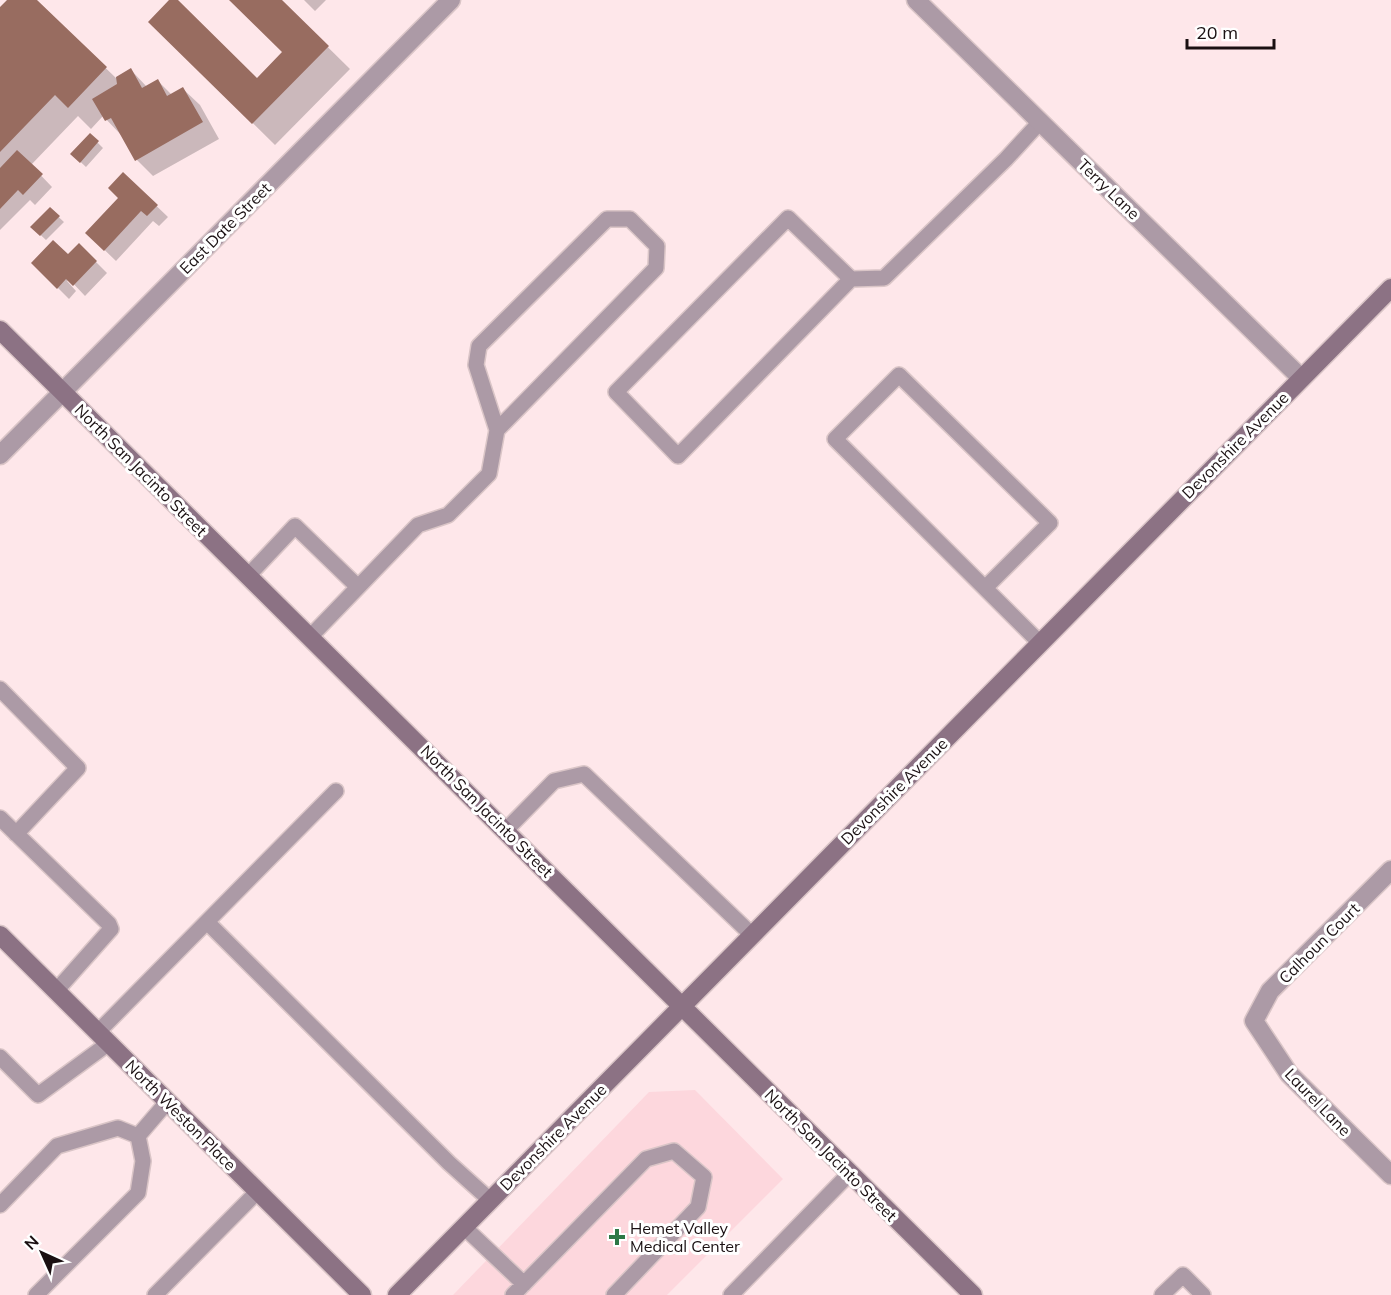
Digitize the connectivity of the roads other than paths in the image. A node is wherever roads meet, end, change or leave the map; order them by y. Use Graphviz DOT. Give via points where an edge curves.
graph roads {
  1 [pos="451,0"];
  2 [pos="916,0"];
  3 [pos="1040,122"];
  4 [pos="851,279"];
  5 [pos="1391,288"];
  6 [pos="0,330"];
  7 [pos="1301,378"];
  8 [pos="63,392"];
  9 [pos="497,430"];
  10 [pos="0,455"];
  11 [pos="248,576"];
  12 [pos="358,588"];
  13 [pos="985,588"];
  14 [pos="310,637"];
  15 [pos="1040,643"];
  16 [pos="0,689"];
  17 [pos="336,790"];
  18 [pos="0,818"];
  19 [pos="506,830"];
  20 [pos="16,834"];
  21 [pos="1391,870"];
  22 [pos="207,922"];
  23 [pos="0,935"];
  24 [pos="752,935"];
  25 [pos="56,991"];
  26 [pos="683,1005"];
  27 [pos="1254,1021"];
  28 [pos="104,1038"];
  29 [pos="0,1058"];
  30 [pos="168,1101"];
  31 [pos="138,1136"];
  32 [pos="849,1173"];
  33 [pos="1391,1175"];
  34 [pos="258,1191"];
  35 [pos="490,1200"];
  36 [pos="0,1204"];
  37 [pos="464,1227"];
  38 [pos="518,1289"];
  39 [pos="36,1295"];
  40 [pos="155,1295"];
  41 [pos="363,1295"];
  42 [pos="397,1295"];
  43 [pos="614,1295"];
  44 [pos="731,1295"];
  45 [pos="973,1295"];
  46 [pos="1162,1295"];
  47 [pos="1203,1295"];
  1 -- 8 [label="street, East Date Street"];
  2 -- 3 [label="street, Terry Lane"];
  3 -- 4 [label="lane" via="884,278"];
  3 -- 7 [label="street, Terry Lane"];
  4 -- 4 [label="lane" via="678,456 616,392 788,218"];
  5 -- 7 [label="street, Devonshire Avenue"];
  6 -- 8 [label="street, North San Jacinto Street"];
  7 -- 15 [label="street, Devonshire Avenue"];
  8 -- 10 [label="street, East Date Street"];
  8 -- 11 [label="street, North San Jacinto Street"];
  9 -- 9 [label="lane" via="656,268 657,246 630,219 608,219 480,346 476,365"];
  9 -- 12 [label="lane" via="489,474 448,515 418,525"];
  11 -- 12 [label="lane" via="295,526"];
  11 -- 14 [label="street, North San Jacinto Street"];
  12 -- 14 [label="lane"];
  13 -- 13 [label="lane" via="835,439 899,375 1050,523"];
  13 -- 15 [label="lane"];
  14 -- 19 [label="street, North San Jacinto Street"];
  15 -- 24 [label="street, Devonshire Avenue"];
  16 -- 20 [label="lane" via="78,768"];
  17 -- 22 [label="lane"];
  18 -- 20 [label="lane"];
  19 -- 24 [label="lane" via="554,781 584,774"];
  19 -- 26 [label="street, North San Jacinto Street"];
  20 -- 25 [label="lane" via="111,929"];
  21 -- 27 [label="street, Calhoun Court" via="1270,992"];
  22 -- 28 [label="lane"];
  22 -- 35 [label="lane"];
  23 -- 25 [label="street, North Weston Place"];
  24 -- 26 [label="street, Devonshire Avenue"];
  25 -- 28 [label="street, North Weston Place"];
  26 -- 32 [label="street, North San Jacinto Street"];
  26 -- 35 [label="street, Devonshire Avenue"];
  27 -- 33 [label="street, Laurel Lane" via="1288,1074"];
  28 -- 29 [label="lane" via="38,1095"];
  28 -- 30 [label="street, North Weston Place"];
  30 -- 31 [label="lane"];
  30 -- 34 [label="street, North Weston Place"];
  31 -- 36 [label="lane" via="118,1128 57,1146"];
  31 -- 39 [label="lane" via="143,1161 138,1193"];
  32 -- 44 [label="lane"];
  32 -- 45 [label="street, North San Jacinto Street"];
  34 -- 40 [label="lane"];
  34 -- 41 [label="street, North Weston Place"];
  35 -- 37 [label="street, Devonshire Avenue"];
  37 -- 38 [label="lane"];
  37 -- 42 [label="street, Devonshire Avenue"];
  38 -- 43 [label="lane" via="646,1159 674,1150 704,1177 698,1207"];
  46 -- 47 [label="lane" via="1183,1275"];
}
